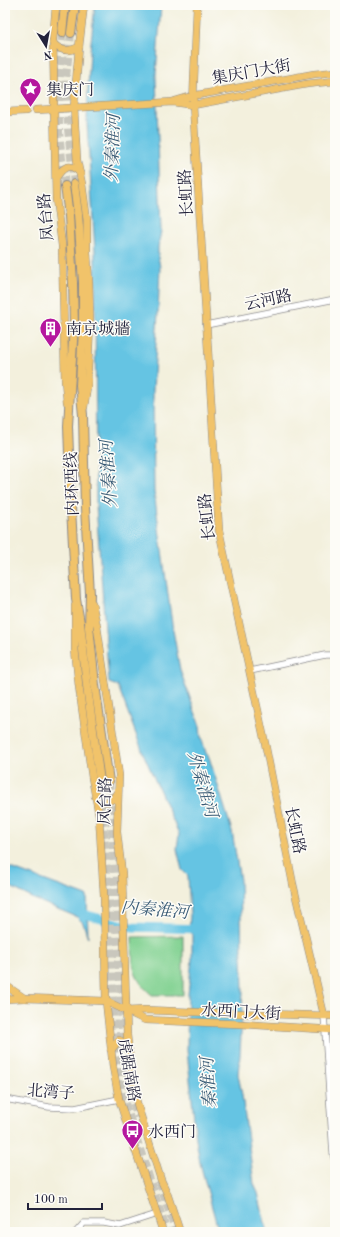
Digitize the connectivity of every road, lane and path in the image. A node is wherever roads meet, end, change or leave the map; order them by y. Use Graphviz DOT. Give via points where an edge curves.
graph roads {
  1 [pos="56,5"];
  2 [pos="65,5"];
  3 [pos="75,5"];
  4 [pos="84,5"];
  5 [pos="197,5"];
  6 [pos="62,33"];
  7 [pos="71,33"];
  8 [pos="53,43"];
  9 [pos="79,47"];
  10 [pos="335,72"];
  11 [pos="335,81"];
  12 [pos="192,96"];
  13 [pos="171,102"];
  14 [pos="193,105"];
  15 [pos="74,107"];
  16 [pos="54,109"];
  17 [pos="36,110"];
  18 [pos="26,111"];
  19 [pos="5,112"];
  20 [pos="80,173"];
  21 [pos="56,178"];
  22 [pos="74,184"];
  23 [pos="65,186"];
  24 [pos="335,299"];
  25 [pos="206,325"];
  26 [pos="82,415"];
  27 [pos="68,426"];
  28 [pos="90,594"];
  29 [pos="76,599"];
  30 [pos="335,655"];
  31 [pos="250,671"];
  32 [pos="100,781"];
  33 [pos="109,781"];
  34 [pos="119,790"];
  35 [pos="95,796"];
  36 [pos="5,985"];
  37 [pos="24,998"];
  38 [pos="5,999"];
  39 [pos="106,1001"];
  40 [pos="126,1011"];
  41 [pos="324,1015"];
  42 [pos="335,1016"];
  43 [pos="325,1029"];
  44 [pos="335,1030"];
  45 [pos="128,1048"];
  46 [pos="111,1050"];
  47 [pos="5,1099"];
  48 [pos="119,1099"];
  49 [pos="335,1162"];
  50 [pos="157,1214"];
  51 [pos="76,1232"];
  52 [pos="163,1232"];
  53 [pos="180,1232"];
  1 -- 8 [label="main road, 凤台路"];
  2 -- 6 [label="highway"];
  3 -- 7 [label="highway"];
  4 -- 9 [label="main road"];
  5 -- 12 [label="main road, 长虹路"];
  8 -- 9 [label="main road" via="63,51"];
  8 -- 16 [label="main road, 凤台路"];
  9 -- 15 [label="main road"];
  10 -- 12 [label="main road, 集庆门大街"];
  11 -- 14 [label="main road, 集庆门大街"];
  12 -- 13 [label="main road, 集庆门大街"];
  12 -- 14 [label="main road, 长虹路"];
  13 -- 14 [label="main road, 集庆门大街"];
  13 -- 15 [label="main road, 集庆门大街"];
  14 -- 25 [label="main road, 长虹路"];
  15 -- 16 [label="main road, 集庆门大街"];
  15 -- 20 [label="main road"];
  16 -- 17 [label="main road, 集庆门大街"];
  16 -- 21 [label="main road, 凤台路"];
  18 -- 19 [label="main road"];
  20 -- 21 [label="main road" via="76,169 65,168"];
  20 -- 26 [label="main road" via="87,220 90,325 87,388"];
  21 -- 27 [label="main road, 凤台路" via="62,246"];
  22 -- 26 [label="highway, 内环西线" via="83,282 80,385"];
  23 -- 27 [label="highway, 内环西线" via="72,247 74,324"];
  24 -- 25 [label="street, 云河路"];
  25 -- 31 [label="main road, 长虹路" via="219,530"];
  26 -- 28 [label="highway, 内环西线"];
  27 -- 29 [label="highway, 内环西线"];
  28 -- 33 [label="highway, 内环西线" via="89,627"];
  28 -- 34 [label="main road, 凤台路" via="111,717"];
  29 -- 32 [label="highway, 内环西线"];
  29 -- 35 [label="main road, 凤台路" via="76,658"];
  30 -- 31 [label="street"];
  31 -- 41 [label="main road, 长虹路" via="293,884"];
  34 -- 35 [label="main road" via="114,799 108,802"];
  34 -- 40 [label="main road, 凤台路" via="117,832 122,874"];
  35 -- 39 [label="main road, 凤台路" via="99,815 104,897"];
  36 -- 37 [label="main road"];
  37 -- 38 [label="main road"];
  37 -- 39 [label="main road"];
  39 -- 40 [label="main road"];
  39 -- 46 [label="main road, 虎踞南路"];
  40 -- 41 [label="main road, 水西门大街"];
  40 -- 43 [label="main road, 水西门大街" via="145,1020"];
  40 -- 45 [label="main road, 虎踞南路"];
  41 -- 42 [label="main road, 水西门大街"];
  41 -- 43 [label="street"];
  43 -- 44 [label="main road, 水西门大街"];
  43 -- 49 [label="street"];
  45 -- 46 [label="main road" via="119,1040"];
  45 -- 53 [label="main road, 虎踞南路" via="138,1107"];
  46 -- 48 [label="main road, 虎踞南路"];
  47 -- 48 [label="street, 北湾子" via="49,1107 75,1108"];
  48 -- 50 [label="main road, 虎踞南路"];
  50 -- 51 [label="street" via="120,1226 84,1223"];
  50 -- 52 [label="main road, 虎踞南路"];
}
